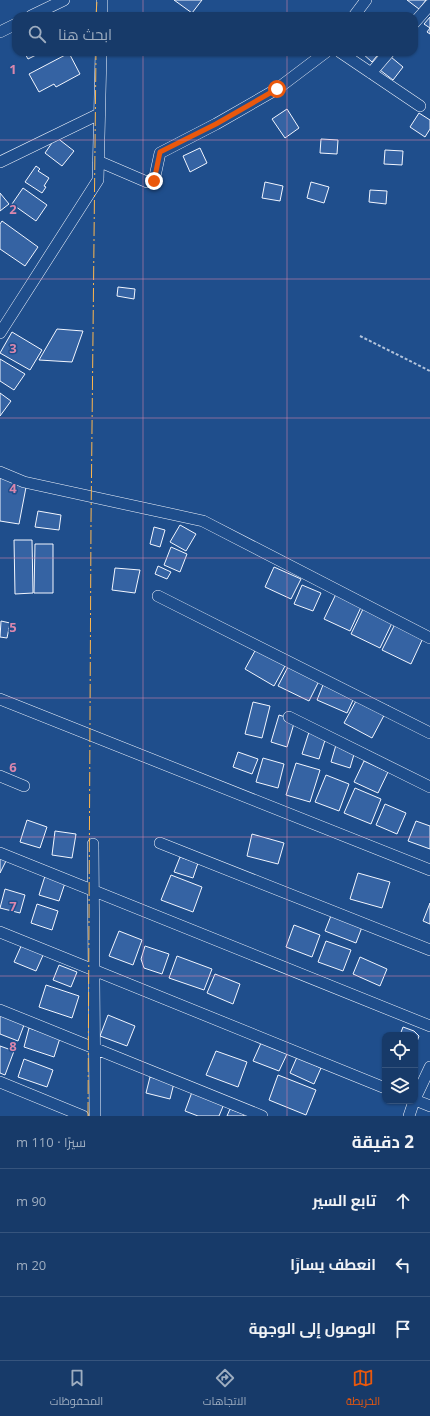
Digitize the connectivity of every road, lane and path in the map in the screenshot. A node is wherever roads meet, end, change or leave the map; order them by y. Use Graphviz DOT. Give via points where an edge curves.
graph roads {
  1 [pos="42,0"];
  2 [pos="64,0"];
  3 [pos="102,0"];
  4 [pos="366,0"];
  5 [pos="53,5"];
  6 [pos="430,5"];
  7 [pos="39,12"];
  8 [pos="102,12"];
  9 [pos="357,12"];
  10 [pos="418,18"];
  11 [pos="12,26"];
  12 [pos="0,32"];
  13 [pos="101,56"];
  14 [pos="321,56"];
  15 [pos="346,56"];
  16 [pos="386,56"];
  17 [pos="371,73"];
  18 [pos="420,106"];
  19 [pos="99,114"];
  20 [pos="98,161"];
  21 [pos="0,162"];
  22 [pos="0,333"];
  23 [pos="360,336"];
  24 [pos="430,371"];
  25 [pos="0,472"];
  26 [pos="158,596"];
  27 [pos="430,638"];
  28 [pos="0,699"];
  29 [pos="290,717"];
  30 [pos="430,733"];
  31 [pos="0,776"];
  32 [pos="24,786"];
  33 [pos="430,787"];
  34 [pos="160,843"];
  35 [pos="93,844"];
  36 [pos="0,853"];
  37 [pos="430,870"];
  38 [pos="93,890"];
  39 [pos="0,932"];
  40 [pos="430,950"];
  41 [pos="94,970"];
  42 [pos="0,1010"];
  43 [pos="430,1026"];
  44 [pos="95,1049"];
  45 [pos="430,1067"];
  46 [pos="0,1082"];
  47 [pos="382,1087"];
  48 [pos="418,1093"];
  49 [pos="418,1101"];
  50 [pos="414,1104"];
  51 [pos="430,1106"];
  52 [pos="83,1116"];
  53 [pos="95,1116"];
  54 [pos="262,1116"];
  55 [pos="409,1116"];
  1 -- 5 [label="street"];
  2 -- 5 [label="street"];
  3 -- 8 [label="street"];
  4 -- 9 [label="street"];
  5 -- 7 [label="street"];
  6 -- 10 [label="street"];
  11 -- 12 [label="street"];
  13 -- 19 [label="street"];
  14 -- 20 [label="street" via="277,89 160,152 154,181 148,182"];
  15 -- 17 [label="street"];
  16 -- 17 [label="street"];
  17 -- 18 [label="street"];
  19 -- 20 [label="street"];
  19 -- 21 [label="street"];
  20 -- 22 [label="street" via="98,180"];
  23 -- 24 [label="path"];
  25 -- 27 [label="street" via="24,482 203,521"];
  26 -- 30 [label="street"];
  28 -- 37 [label="street"];
  29 -- 33 [label="street"];
  31 -- 32 [label="street"];
  34 -- 40 [label="street"];
  35 -- 38 [label="street"];
  36 -- 38 [label="street"];
  38 -- 41 [label="street"];
  38 -- 43 [label="street"];
  39 -- 41 [label="street"];
  41 -- 44 [label="street"];
  41 -- 47 [label="street"];
  42 -- 44 [label="street"];
  44 -- 53 [label="street"];
  44 -- 54 [label="street"];
  45 -- 48 [label="street"];
  46 -- 52 [label="street"];
  49 -- 51 [label="street"];
  50 -- 55 [label="street"];
}
